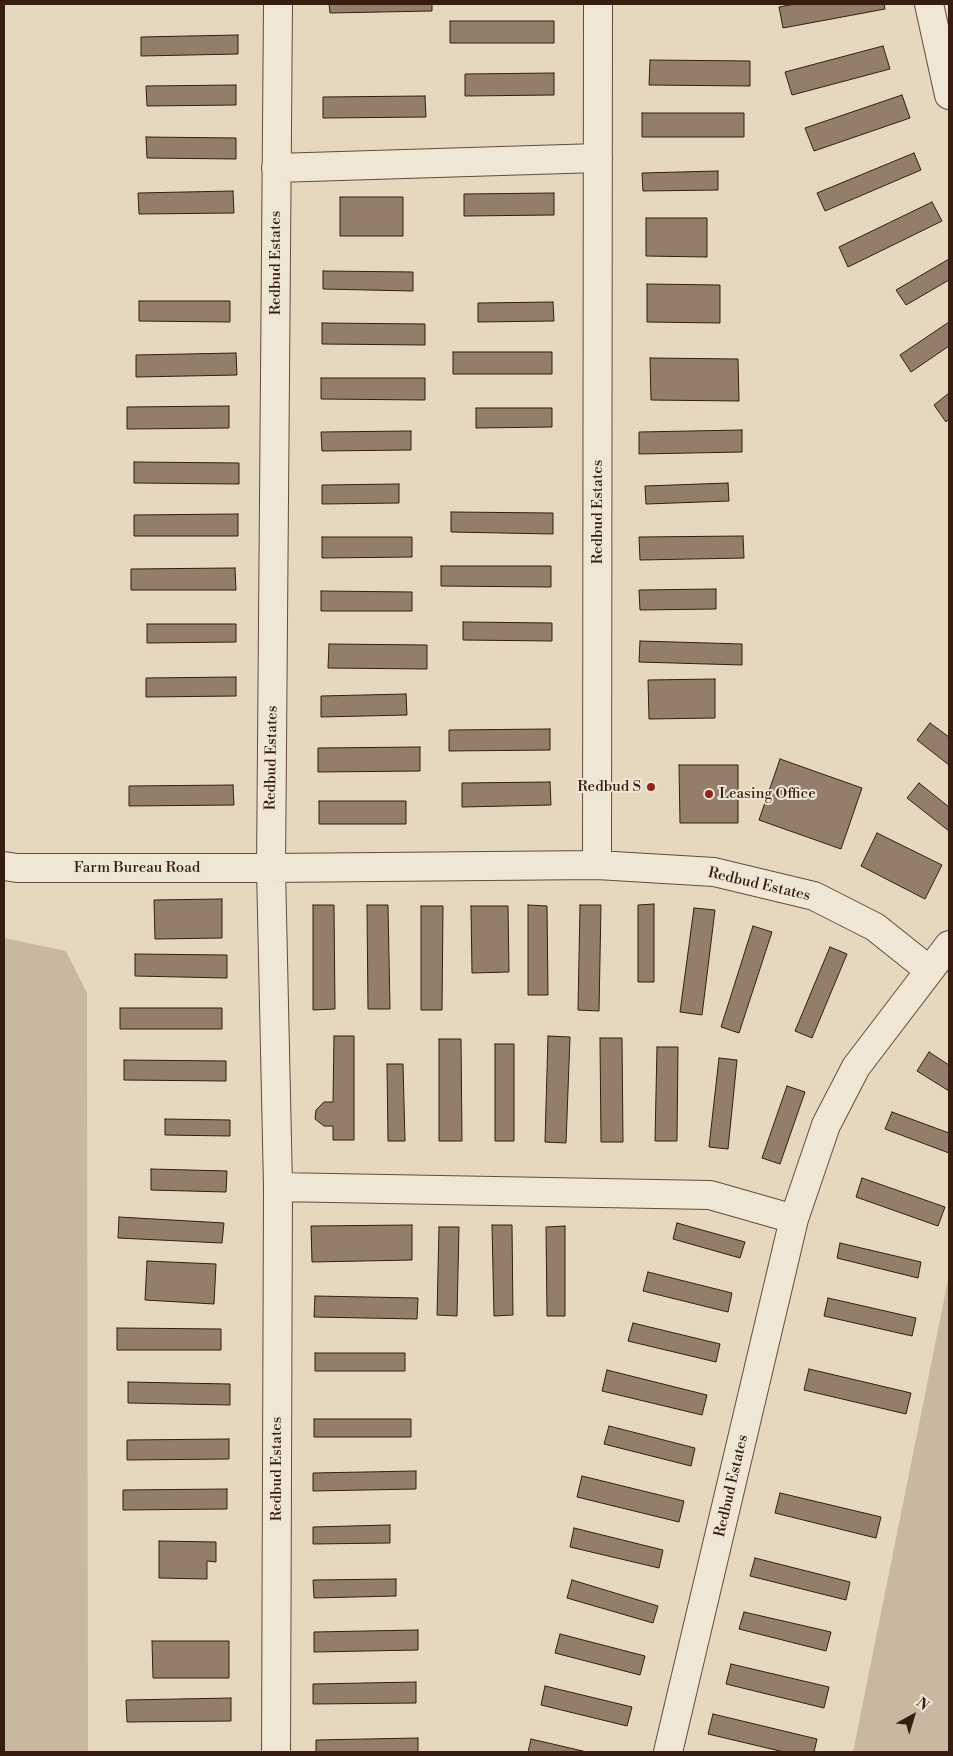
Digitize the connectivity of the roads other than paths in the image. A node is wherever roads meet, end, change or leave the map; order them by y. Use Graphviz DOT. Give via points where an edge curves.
graph roads {
  1 [pos="278,4"];
  2 [pos="598,4"];
  3 [pos="929,4"];
  4 [pos="949,95"];
  5 [pos="598,158"];
  6 [pos="276,168"];
  7 [pos="597,865"];
  8 [pos="4,866"];
  9 [pos="271,868"];
  10 [pos="949,945"];
  11 [pos="929,970"];
  12 [pos="278,1187"];
  13 [pos="794,1219"];
  14 [pos="276,1752"];
  15 [pos="668,1752"];
  1 -- 6 [label="street, Redbud Estates"];
  2 -- 5 [label="street, Redbud Estates"];
  3 -- 4 [label="street"];
  5 -- 6 [label="street"];
  5 -- 7 [label="street, Redbud Estates"];
  6 -- 9 [label="street, Redbud Estates"];
  7 -- 9 [label="street, Redbud Estates"];
  7 -- 11 [label="street, Redbud Estates" via="714,872 814,896 875,927"];
  8 -- 9 [label="street, Farm Bureau Road"];
  9 -- 12 [label="street, Redbud Estates"];
  10 -- 11 [label="street, Redbud Estates"];
  11 -- 13 [label="street, Redbud Estates" via="856,1067 826,1126"];
  12 -- 13 [label="street" via="710,1196"];
  12 -- 14 [label="street, Redbud Estates"];
  13 -- 15 [label="street, Redbud Estates"];
}
